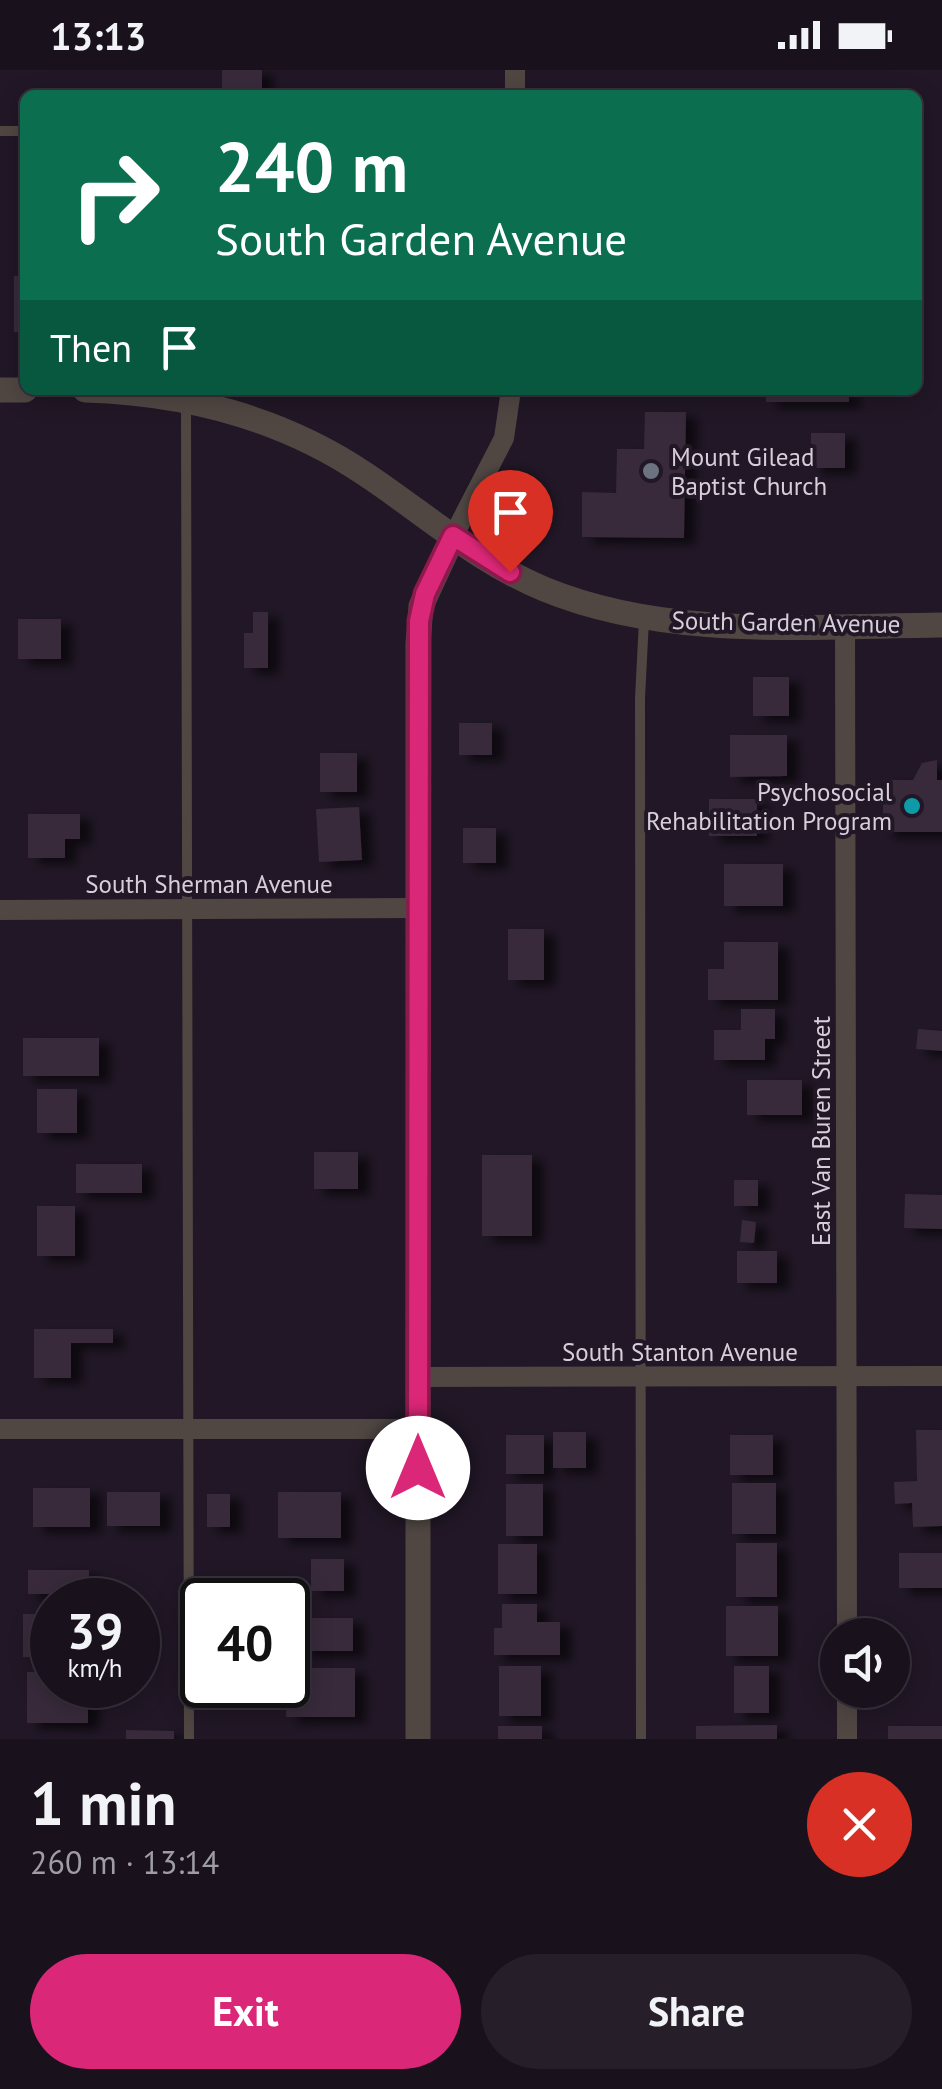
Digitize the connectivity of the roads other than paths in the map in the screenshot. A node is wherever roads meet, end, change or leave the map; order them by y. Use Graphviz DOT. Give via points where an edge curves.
graph roads {
  1 [pos="136,395"];
  2 [pos="510,395"];
  3 [pos="186,400"];
  4 [pos="453,536"];
  5 [pos="644,618"];
  6 [pos="942,625"];
  7 [pos="844,626"];
  8 [pos="419,908"];
  9 [pos="189,909"];
  10 [pos="0,910"];
  11 [pos="847,1376"];
  12 [pos="942,1376"];
  13 [pos="418,1377"];
  14 [pos="640,1377"];
  15 [pos="0,1429"];
  16 [pos="188,1429"];
  17 [pos="417,1430"];
  18 [pos="847,1618"];
  19 [pos="847,1708"];
  20 [pos="189,1739"];
  21 [pos="418,1739"];
  22 [pos="641,1739"];
  23 [pos="848,1739"];
  1 -- 3 [label="street, South Garden Avenue"];
  2 -- 4 [label="street" via="499,450"];
  3 -- 4 [label="street, South Garden Avenue" via="256,420 335,456"];
  3 -- 9 [label="lane"];
  4 -- 5 [label="street, South Garden Avenue" via="546,590"];
  4 -- 8 [label="street" via="419,621"];
  5 -- 7 [label="street, South Garden Avenue"];
  5 -- 14 [label="lane"];
  6 -- 7 [label="street, South Garden Avenue"];
  7 -- 11 [label="street, East Van Buren Street"];
  8 -- 9 [label="street, South Sherman Avenue"];
  8 -- 13 [label="street"];
  9 -- 10 [label="street, South Sherman Avenue"];
  9 -- 16 [label="lane"];
  11 -- 12 [label="street, South Stanton Avenue"];
  11 -- 14 [label="street, South Stanton Avenue"];
  11 -- 18 [label="street, East Van Buren Street"];
  13 -- 14 [label="street, South Stanton Avenue"];
  13 -- 17 [label="street"];
  14 -- 22 [label="lane"];
  15 -- 16 [label="street"];
  16 -- 17 [label="street"];
  16 -- 20 [label="lane"];
  17 -- 21 [label="street"];
  19 -- 23 [label="street"];
}
